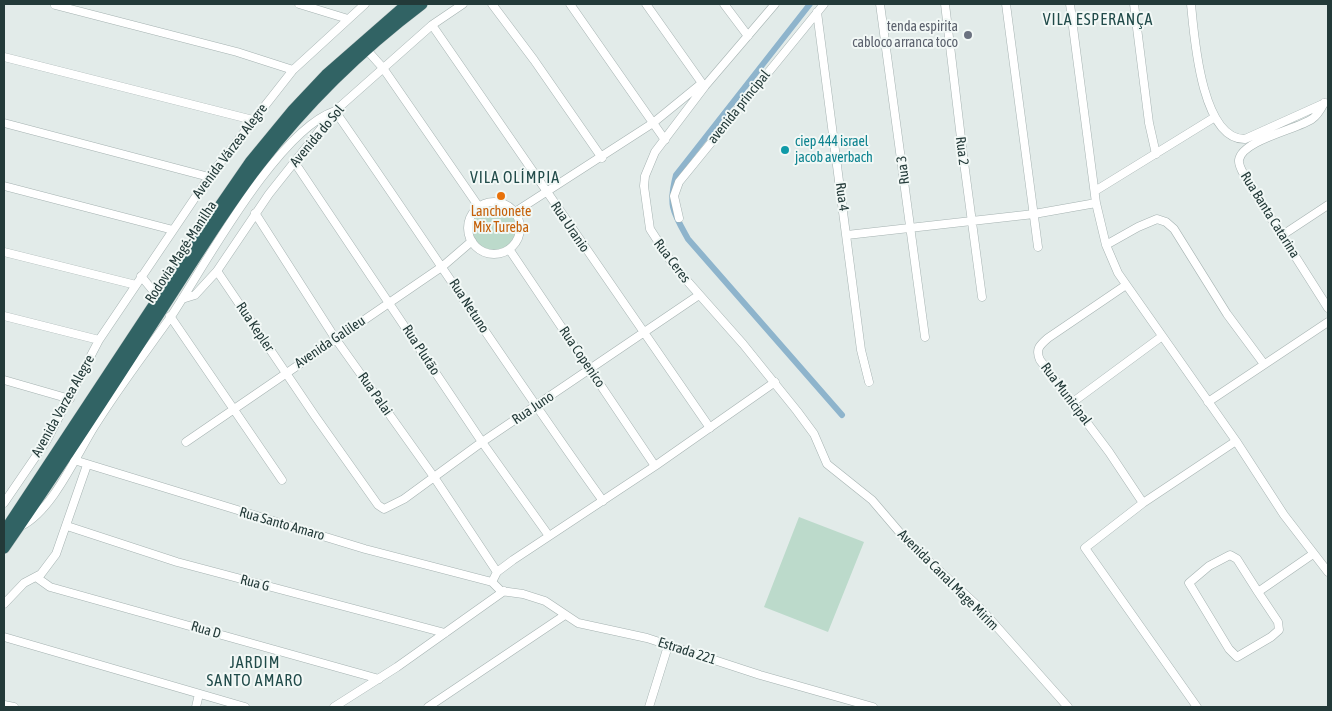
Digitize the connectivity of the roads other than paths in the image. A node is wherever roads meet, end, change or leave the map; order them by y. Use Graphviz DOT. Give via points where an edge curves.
graph roads {
  1 [pos="55,4"];
  2 [pos="299,4"];
  3 [pos="365,4"];
  4 [pos="407,4"];
  5 [pos="422,4"];
  6 [pos="463,4"];
  7 [pos="492,4"];
  8 [pos="570,4"];
  9 [pos="646,4"];
  10 [pos="724,4"];
  11 [pos="775,4"];
  12 [pos="826,4"];
  13 [pos="880,4"];
  14 [pos="945,4"];
  15 [pos="1006,4"];
  16 [pos="1070,4"];
  17 [pos="1134,4"];
  18 [pos="1191,4"];
  19 [pos="817,12"];
  20 [pos="348,18"];
  21 [pos="432,25"];
  22 [pos="748,36"];
  23 [pos="366,49"];
  24 [pos="4,57"];
  25 [pos="384,68"];
  26 [pos="293,70"];
  27 [pos="704,84"];
  28 [pos="1326,102"];
  29 [pos="335,111"];
  30 [pos="1215,116"];
  31 [pos="252,120"];
  32 [pos="4,123"];
  33 [pos="653,123"];
  34 [pos="665,140"];
  35 [pos="1156,154"];
  36 [pos="602,158"];
  37 [pos="295,163"];
  38 [pos="209,177"];
  39 [pos="4,186"];
  40 [pos="1095,191"];
  41 [pos="548,193"];
  42 [pos="1096,203"];
  43 [pos="1328,205"];
  44 [pos="479,207"];
  45 [pos="515,212"];
  46 [pos="255,214"];
  47 [pos="1034,214"];
  48 [pos="678,218"];
  49 [pos="972,221"];
  50 [pos="909,228"];
  51 [pos="173,230"];
  52 [pos="847,235"];
  53 [pos="1281,236"];
  54 [pos="472,241"];
  55 [pos="1106,245"];
  56 [pos="1038,247"];
  57 [pos="509,249"];
  58 [pos="4,252"];
  59 [pos="442,266"];
  60 [pos="217,271"];
  61 [pos="141,276"];
  62 [pos="136,285"];
  63 [pos="1126,285"];
  64 [pos="699,295"];
  65 [pos="982,297"];
  66 [pos="159,298"];
  67 [pos="182,299"];
  68 [pos="390,302"];
  69 [pos="1328,308"];
  70 [pos="4,316"];
  71 [pos="170,316"];
  72 [pos="1328,322"];
  73 [pos="645,334"];
  74 [pos="924,337"];
  75 [pos="335,338"];
  76 [pos="1161,338"];
  77 [pos="99,340"];
  78 [pos="1264,364"];
  79 [pos="591,369"];
  80 [pos="285,372"];
  81 [pos="4,380"];
  82 [pos="775,382"];
  83 [pos="869,382"];
  84 [pos="70,399"];
  85 [pos="1073,402"];
  86 [pos="1208,402"];
  87 [pos="535,406"];
  88 [pos="234,407"];
  89 [pos="710,428"];
  90 [pos="186,442"];
  91 [pos="482,442"];
  92 [pos="1236,442"];
  93 [pos="824,457"];
  94 [pos="74,460"];
  95 [pos="87,465"];
  96 [pos="654,466"];
  97 [pos="434,477"];
  98 [pos="282,480"];
  99 [pos="372,495"];
  100 [pos="603,500"];
  101 [pos="4,503"];
  102 [pos="1143,503"];
  103 [pos="67,526"];
  104 [pos="19,527"];
  105 [pos="4,532"];
  106 [pos="549,536"];
  107 [pos="4,548"];
  108 [pos="1314,554"];
  109 [pos="497,572"];
  110 [pos="1328,572"];
  111 [pos="36,577"];
  112 [pos="492,582"];
  113 [pos="504,591"];
  114 [pos="1258,592"];
  115 [pos="4,604"];
  116 [pos="565,615"];
  117 [pos="445,634"];
  118 [pos="4,637"];
  119 [pos="668,646"];
  120 [pos="379,679"];
  121 [pos="199,694"];
  122 [pos="4,705"];
  123 [pos="14,707"];
  124 [pos="196,707"];
  125 [pos="246,707"];
  126 [pos="334,707"];
  127 [pos="428,707"];
  128 [pos="649,707"];
  129 [pos="873,707"];
  130 [pos="1068,707"];
  131 [pos="1197,707"];
  1 -- 26 [label="street"];
  2 -- 20 [label="street"];
  3 -- 20 [label="street, Avenida Várzea Alegre"];
  4 -- 66 [label="highway, Rodovia Magé-Manilha" via="326,75 280,125 225,197"];
  5 -- 23 [label="highway, Rodovia Magé-Manilha"];
  6 -- 21 [label="street, Avenida do Sol"];
  7 -- 36 [label="street"];
  8 -- 33 [label="street"];
  9 -- 27 [label="street"];
  10 -- 22 [label="street"];
  11 -- 22 [label="street, Rua Ceres"];
  12 -- 19 [label="street, avenida principal"];
  13 -- 50 [label="street, Rua 3"];
  14 -- 49 [label="street, Rua 2"];
  15 -- 47 [label="street"];
  16 -- 40 [label="street"];
  17 -- 35 [label="street" via="1149,124"];
  18 -- 30 [label="street" via="1202,82"];
  19 -- 48 [label="street, avenida principal" via="679,182 674,202"];
  19 -- 52 [label="street, Rua 4"];
  20 -- 26 [label="street, Avenida Várzea Alegre"];
  21 -- 25 [label="street, Avenida do Sol"];
  21 -- 41 [label="street, Rua Uranio"];
  22 -- 27 [label="street, Rua Ceres"];
  23 -- 25 [label="street"];
  23 -- 104 [label="highway, Rodovia Magé-Manilha" via="300,116 258,166"];
  24 -- 31 [label="street"];
  25 -- 29 [label="street, Avenida do Sol"];
  25 -- 44 [label="street"];
  26 -- 31 [label="street, Avenida Várzea Alegre"];
  27 -- 33 [label="street"];
  27 -- 34 [label="street, Rua Ceres"];
  28 -- 30 [label="street" via="1246,139 1234,137"];
  28 -- 53 [label="street, Rua Banta Catarina" via="1312,119 1256,144 1239,158 1240,168"];
  29 -- 37 [label="street, Avenida do Sol"];
  29 -- 59 [label="street, Rua Netuno"];
  29 -- 67 [label="street" via="312,123 270,168"];
  30 -- 35 [label="street"];
  31 -- 38 [label="street, Avenida Várzea Alegre"];
  32 -- 38 [label="street"];
  33 -- 34 [label="street"];
  33 -- 36 [label="street"];
  34 -- 64 [label="street, Rua Ceres" via="655,152 645,176 647,217 656,242"];
  35 -- 40 [label="street"];
  36 -- 41 [label="street"];
  37 -- 46 [label="street, Avenida do Sol"];
  37 -- 68 [label="street, Rua Plutão"];
  38 -- 51 [label="street, Avenida Várzea Alegre"];
  39 -- 51 [label="street"];
  40 -- 42 [label="street"];
  41 -- 45 [label="street"];
  41 -- 73 [label="street, Rua Uranio"];
  42 -- 47 [label="street"];
  42 -- 55 [label="street"];
  43 -- 53 [label="street"];
  44 -- 45 [label="street" via="498,202"];
  44 -- 54 [label="street" via="469,223"];
  45 -- 57 [label="street" via="520,230"];
  46 -- 60 [label="street, Avenida do Sol"];
  46 -- 75 [label="street, Rua Palai"];
  47 -- 49 [label="street"];
  47 -- 56 [label="street"];
  49 -- 50 [label="street"];
  49 -- 65 [label="street, Rua 2"];
  50 -- 52 [label="street"];
  50 -- 74 [label="street, Rua 3"];
  51 -- 61 [label="street, Avenida Várzea Alegre"];
  52 -- 83 [label="street, Rua 4" via="861,350"];
  53 -- 69 [label="street, Rua Banta Catarina"];
  54 -- 57 [label="street" via="480,250 491,254"];
  54 -- 59 [label="street, Avenida Galileu"];
  55 -- 63 [label="street"];
  55 -- 78 [label="street" via="1149,222 1158,219 1166,222 1174,229 1227,314"];
  57 -- 79 [label="street, Rua Copenico"];
  58 -- 62 [label="street"];
  59 -- 68 [label="street, Avenida Galileu"];
  59 -- 87 [label="street, Rua Netuno"];
  60 -- 67 [label="street" via="195,295"];
  60 -- 80 [label="street, Rua Kepler"];
  61 -- 62 [label="street, Avenida Várzea Alegre"];
  61 -- 66 [label="street"];
  62 -- 77 [label="street, Avenida Várzea Alegre"];
  63 -- 76 [label="street"];
  63 -- 85 [label="street, Rua Municipal" via="1038,348 1040,360"];
  64 -- 73 [label="street, Rua Juno"];
  64 -- 82 [label="street, Rua Ceres"];
  66 -- 105 [label="highway, Rodovia Magé-Manilha"];
  67 -- 71 [label="street"];
  68 -- 75 [label="street, Avenida Galileu"];
  68 -- 91 [label="street, Rua Plutão"];
  70 -- 77 [label="street, Avenida Varzea Alegre"];
  71 -- 88 [label="street"];
  71 -- 94 [label="street"];
  72 -- 78 [label="street"];
  73 -- 79 [label="street, Rua Juno"];
  73 -- 89 [label="street, Rua Uranio"];
  75 -- 80 [label="street, Avenida Galileu"];
  75 -- 97 [label="street, Rua Palai"];
  76 -- 85 [label="street"];
  76 -- 86 [label="street"];
  77 -- 84 [label="street, Avenida Varzea Alegre"];
  78 -- 86 [label="street"];
  79 -- 87 [label="street, Rua Juno"];
  79 -- 96 [label="street, Rua Copenico"];
  80 -- 88 [label="street, Avenida Galileu"];
  80 -- 99 [label="street, Rua Kepler"];
  81 -- 84 [label="street"];
  82 -- 89 [label="street"];
  82 -- 93 [label="street, Rua Ceres" via="814,434"];
  84 -- 101 [label="street, Avenida Varzea Alegre" via="47,440"];
  85 -- 102 [label="street, Rua Municipal"];
  86 -- 92 [label="street"];
  87 -- 91 [label="street, Rua Juno"];
  87 -- 100 [label="street, Rua Netuno"];
  88 -- 90 [label="street, Avenida Galileu"];
  88 -- 98 [label="street"];
  89 -- 96 [label="street"];
  91 -- 97 [label="street, Rua Juno"];
  91 -- 106 [label="street, Rua Plutão"];
  92 -- 102 [label="street"];
  92 -- 108 [label="street"];
  93 -- 130 [label="street, Avenida Canal Mage Mirim" via="830,466 872,500 907,541 981,609"];
  94 -- 95 [label="street, Rua Santo Amaro"];
  94 -- 104 [label="street" via="42,510"];
  95 -- 103 [label="street"];
  95 -- 112 [label="street, Rua Santo Amaro" via="374,551"];
  96 -- 100 [label="street"];
  97 -- 99 [label="street, Rua Juno" via="388,509 381,508"];
  97 -- 109 [label="street, Rua Palai"];
  100 -- 106 [label="street"];
  102 -- 131 [label="street" via="1085,548"];
  103 -- 111 [label="street" via="56,554"];
  103 -- 117 [label="street, Rua G" via="177,562"];
  104 -- 107 [label="highway, Rodovia Magé-Manilha"];
  106 -- 109 [label="street"];
  108 -- 110 [label="street"];
  108 -- 114 [label="street"];
  109 -- 112 [label="street"];
  111 -- 115 [label="street" via="24,583"];
  111 -- 120 [label="street, Rua D" via="50,587"];
  112 -- 113 [label="street"];
  113 -- 116 [label="street, Estrada 221" via="540,599"];
  113 -- 117 [label="street"];
  114 -- 114 [label="street" via="1237,560 1230,555 1209,566 1189,583 1237,657 1279,630 1276,618"];
  116 -- 119 [label="street, Estrada 221" via="584,624"];
  116 -- 127 [label="street"];
  117 -- 120 [label="street"];
  118 -- 121 [label="street"];
  119 -- 128 [label="street"];
  119 -- 129 [label="street, Estrada 221"];
  120 -- 126 [label="street"];
  121 -- 124 [label="street"];
  121 -- 125 [label="street"];
  122 -- 123 [label="street"];
}
